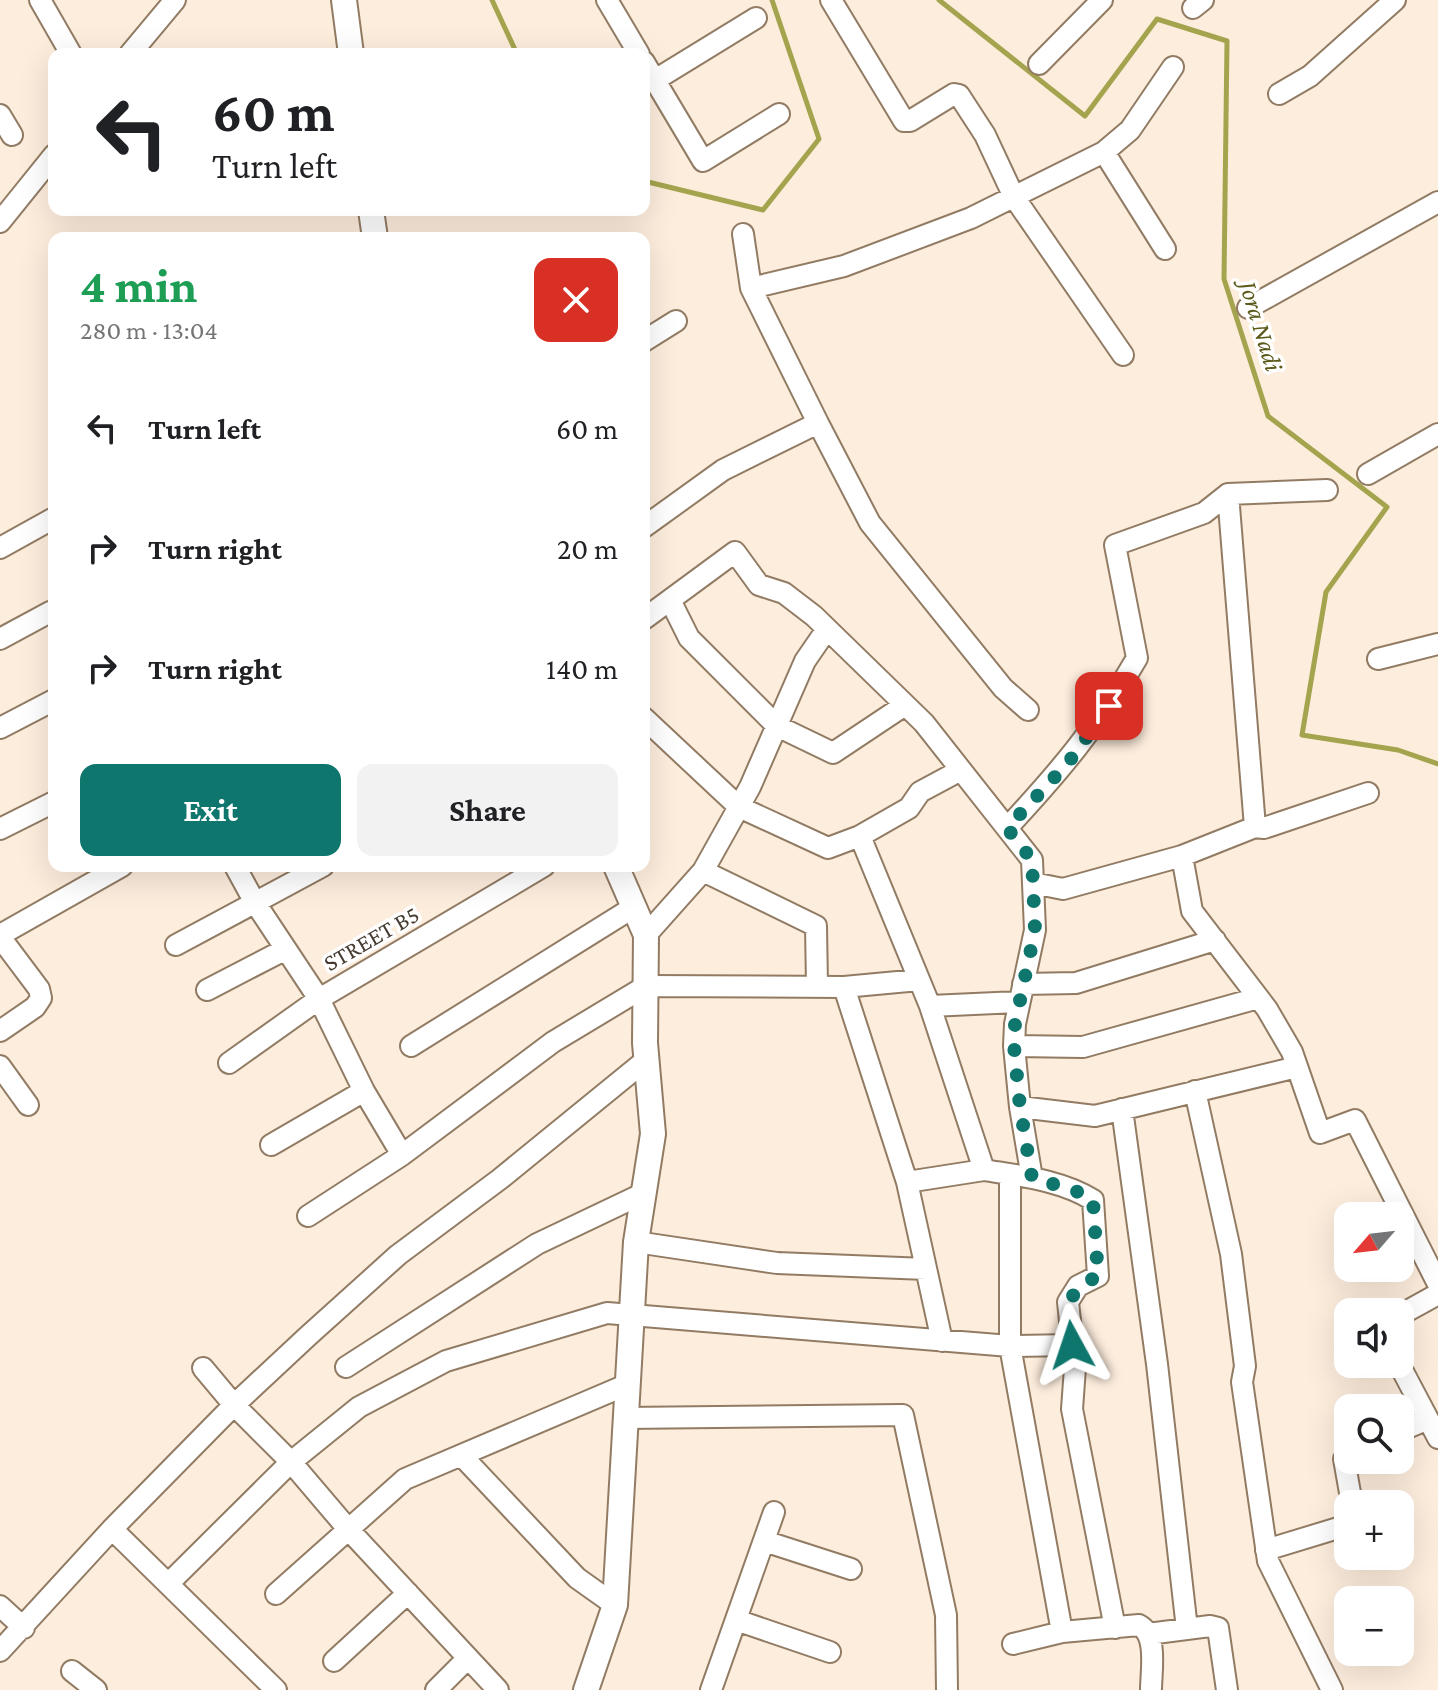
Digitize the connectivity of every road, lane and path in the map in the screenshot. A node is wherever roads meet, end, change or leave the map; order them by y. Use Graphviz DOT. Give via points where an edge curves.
graph roads {
  1 [pos="40,0"];
  2 [pos="175,0"];
  3 [pos="344,0"];
  4 [pos="608,0"];
  5 [pos="831,0"];
  6 [pos="1102,0"];
  7 [pos="1395,0"];
  8 [pos="756,18"];
  9 [pos="68,48"];
  10 [pos="135,48"];
  11 [pos="350,48"];
  12 [pos="636,48"];
  13 [pos="1039,64"];
  14 [pos="1173,67"];
  15 [pos="650,71"];
  16 [pos="650,73"];
  17 [pos="1279,94"];
  18 [pos="779,114"];
  19 [pos="0,115"];
  20 [pos="12,135"];
  21 [pos="1104,152"];
  22 [pos="48,162"];
  23 [pos="1014,197"];
  24 [pos="1438,202"];
  25 [pos="0,222"];
  26 [pos="743,234"];
  27 [pos="1165,249"];
  28 [pos="751,288"];
  29 [pos="1248,308"];
  30 [pos="676,321"];
  31 [pos="650,337"];
  32 [pos="1123,355"];
  33 [pos="818,423"];
  34 [pos="1438,434"];
  35 [pos="1368,474"];
  36 [pos="1327,490"];
  37 [pos="1228,494"];
  38 [pos="48,521"];
  39 [pos="650,523"];
  40 [pos="0,548"];
  41 [pos="670,600"];
  42 [pos="48,613"];
  43 [pos="650,615"];
  44 [pos="827,629"];
  45 [pos="0,639"];
  46 [pos="1438,644"];
  47 [pos="1378,659"];
  48 [pos="48,703"];
  49 [pos="905,705"];
  50 [pos="1028,710"];
  51 [pos="650,724"];
  52 [pos="777,726"];
  53 [pos="0,728"];
  54 [pos="961,770"];
  55 [pos="1368,793"];
  56 [pos="48,805"];
  57 [pos="739,807"];
  58 [pos="1255,827"];
  59 [pos="1007,828"];
  60 [pos="0,829"];
  61 [pos="860,836"];
  62 [pos="1182,856"];
  63 [pos="703,871"];
  64 [pos="112,872"];
  65 [pos="238,872"];
  66 [pos="311,872"];
  67 [pos="534,872"];
  68 [pos="619,872"];
  69 [pos="1033,883"];
  70 [pos="254,901"];
  71 [pos="634,907"];
  72 [pos="646,935"];
  73 [pos="0,936"];
  74 [pos="1215,940"];
  75 [pos="176,945"];
  76 [pos="286,949"];
  77 [pos="919,980"];
  78 [pos="646,986"];
  79 [pos="817,986"];
  80 [pos="844,987"];
  81 [pos="207,990"];
  82 [pos="1021,993"];
  83 [pos="1258,998"];
  84 [pos="319,999"];
  85 [pos="930,1006"];
  86 [pos="0,1031"];
  87 [pos="411,1046"];
  88 [pos="1014,1046"];
  89 [pos="646,1060"];
  90 [pos="229,1063"];
  91 [pos="0,1066"];
  92 [pos="1297,1067"];
  93 [pos="364,1091"];
  94 [pos="1195,1091"];
  95 [pos="28,1105"];
  96 [pos="1020,1107"];
  97 [pos="1122,1109"];
  98 [pos="271,1145"];
  99 [pos="402,1155"];
  100 [pos="984,1170"];
  101 [pos="1010,1174"];
  102 [pos="1032,1178"];
  103 [pos="907,1182"];
  104 [pos="642,1194"];
  105 [pos="308,1216"];
  106 [pos="636,1242"];
  107 [pos="926,1269"];
  108 [pos="1438,1284"];
  109 [pos="1438,1294"];
  110 [pos="1414,1307"];
  111 [pos="633,1318"];
  112 [pos="942,1341"];
  113 [pos="1072,1345"];
  114 [pos="1010,1346"];
  115 [pos="346,1367"];
  116 [pos="203,1368"];
  117 [pos="1406,1378"];
  118 [pos="626,1385"];
  119 [pos="234,1405"];
  120 [pos="624,1418"];
  121 [pos="1428,1419"];
  122 [pos="1414,1425"];
  123 [pos="1438,1438"];
  124 [pos="462,1456"];
  125 [pos="291,1462"];
  126 [pos="774,1512"];
  127 [pos="112,1529"];
  128 [pos="348,1529"];
  129 [pos="1334,1529"];
  130 [pos="764,1541"];
  131 [pos="1266,1550"];
  132 [pos="851,1569"];
  133 [pos="168,1584"];
  134 [pos="408,1593"];
  135 [pos="276,1594"];
  136 [pos="615,1605"];
  137 [pos="0,1606"];
  138 [pos="736,1620"];
  139 [pos="24,1628"];
  140 [pos="1115,1628"];
  141 [pos="1187,1629"];
  142 [pos="1062,1632"];
  143 [pos="1148,1634"];
  144 [pos="1013,1644"];
  145 [pos="0,1651"];
  146 [pos="830,1652"];
  147 [pos="468,1658"];
  148 [pos="334,1661"];
  149 [pos="72,1671"];
  150 [pos="96,1690"];
  151 [pos="276,1690"];
  152 [pos="436,1690"];
  153 [pos="498,1690"];
  154 [pos="586,1690"];
  155 [pos="711,1690"];
  156 [pos="947,1690"];
  157 [pos="1151,1690"];
  158 [pos="1227,1690"];
  159 [pos="1332,1690"];
  1 -- 9 [label="street"];
  2 -- 10 [label="street"];
  3 -- 11 [label="street"];
  4 -- 12 [label="street"];
  5 -- 23 [label="street" via="904,121 959,95"];
  6 -- 13 [label="street"];
  7 -- 17 [label="street" via="1310,76"];
  8 -- 15 [label="street"];
  14 -- 21 [label="street" via="1130,130"];
  16 -- 18 [label="street" via="703,161"];
  19 -- 20 [label="street"];
  21 -- 23 [label="street"];
  21 -- 27 [label="street"];
  22 -- 25 [label="street"];
  23 -- 28 [label="street" via="844,266"];
  23 -- 32 [label="street"];
  24 -- 29 [label="street"];
  26 -- 28 [label="street"];
  28 -- 33 [label="street"];
  30 -- 31 [label="street"];
  33 -- 39 [label="street" via="723,470"];
  33 -- 50 [label="street" via="870,523 1003,688"];
  34 -- 35 [label="street"];
  36 -- 37 [label="street"];
  37 -- 58 [label="street"];
  37 -- 59 [label="street" via="1204,513 1115,545 1137,658 1068,763"];
  38 -- 40 [label="street"];
  41 -- 43 [label="street"];
  41 -- 44 [label="street" via="735,552 759,585 784,593"];
  41 -- 52 [label="street" via="689,638"];
  42 -- 45 [label="street"];
  44 -- 49 [label="street"];
  44 -- 52 [label="street" via="805,661"];
  46 -- 47 [label="street"];
  48 -- 53 [label="street"];
  49 -- 52 [label="street" via="833,753"];
  49 -- 54 [label="street"];
  51 -- 57 [label="street"];
  52 -- 57 [label="street"];
  54 -- 59 [label="street"];
  54 -- 61 [label="street" via="920,792 909,808"];
  55 -- 58 [label="street"];
  56 -- 60 [label="street"];
  57 -- 61 [label="street" via="828,848"];
  57 -- 63 [label="street"];
  58 -- 62 [label="street"];
  59 -- 69 [label="street" via="1032,860"];
  61 -- 77 [label="street"];
  62 -- 69 [label="street" via="1063,889"];
  62 -- 74 [label="street" via="1192,911"];
  63 -- 72 [label="street"];
  63 -- 79 [label="street" via="816,926"];
  64 -- 73 [label="street"];
  65 -- 70 [label="street"];
  66 -- 70 [label="street"];
  67 -- 84 [label="street, STREET B5"];
  68 -- 71 [label="street"];
  69 -- 82 [label="street" via="1035,930"];
  70 -- 75 [label="street"];
  70 -- 76 [label="street"];
  71 -- 72 [label="street"];
  71 -- 87 [label="street"];
  72 -- 78 [label="street"];
  73 -- 86 [label="street" via="41,998"];
  74 -- 82 [label="street" via="1076,983"];
  74 -- 83 [label="street"];
  76 -- 81 [label="street"];
  76 -- 84 [label="street"];
  77 -- 80 [label="street"];
  77 -- 85 [label="street"];
  78 -- 79 [label="street"];
  78 -- 89 [label="street"];
  78 -- 99 [label="street" via="553,1042"];
  79 -- 80 [label="street"];
  80 -- 103 [label="street"];
  82 -- 85 [label="street"];
  82 -- 88 [label="street"];
  83 -- 88 [label="street" via="1083,1047"];
  83 -- 92 [label="street"];
  84 -- 90 [label="street, STREET B5"];
  84 -- 93 [label="street"];
  85 -- 100 [label="street"];
  88 -- 96 [label="street"];
  89 -- 104 [label="street" via="653,1134"];
  89 -- 119 [label="street" via="398,1255"];
  91 -- 95 [label="street"];
  92 -- 94 [label="street"];
  92 -- 108 [label="street" via="1320,1133 1355,1120"];
  93 -- 98 [label="street"];
  93 -- 99 [label="street"];
  94 -- 97 [label="street"];
  94 -- 131 [label="street" via="1231,1254 1245,1366 1242,1382"];
  96 -- 97 [label="street" via="1095,1116"];
  96 -- 102 [label="street"];
  97 -- 141 [label="street"];
  99 -- 105 [label="street"];
  100 -- 101 [label="street"];
  100 -- 103 [label="street"];
  101 -- 102 [label="street"];
  101 -- 114 [label="street"];
  102 -- 113 [label="street" via="1093,1200 1098,1276 1078,1286 1068,1302"];
  103 -- 107 [label="street"];
  104 -- 106 [label="street"];
  104 -- 115 [label="street" via="537,1244"];
  106 -- 107 [label="street" via="777,1263"];
  106 -- 111 [label="street"];
  107 -- 112 [label="street"];
  109 -- 110 [label="street"];
  111 -- 112 [label="street"];
  111 -- 118 [label="street"];
  111 -- 125 [label="street" via="607,1313 446,1361 359,1407"];
  112 -- 114 [label="street"];
  113 -- 114 [label="street"];
  113 -- 140 [label="street" via="1072,1409"];
  114 -- 142 [label="street"];
  116 -- 119 [label="street"];
  117 -- 121 [label="street"];
  118 -- 120 [label="street"];
  118 -- 124 [label="street"];
  119 -- 125 [label="street"];
  119 -- 127 [label="street"];
  120 -- 136 [label="street"];
  120 -- 156 [label="street" via="903,1415 946,1615"];
  121 -- 122 [label="street"];
  121 -- 123 [label="street"];
  124 -- 128 [label="street" via="405,1479"];
  124 -- 136 [label="street" via="577,1578"];
  125 -- 128 [label="street"];
  125 -- 133 [label="street"];
  126 -- 130 [label="street"];
  127 -- 133 [label="street"];
  127 -- 139 [label="street"];
  128 -- 134 [label="street"];
  128 -- 135 [label="street"];
  129 -- 131 [label="street"];
  130 -- 132 [label="street"];
  130 -- 138 [label="street"];
  131 -- 159 [label="street"];
  133 -- 151 [label="street"];
  134 -- 147 [label="street"];
  134 -- 148 [label="street"];
  136 -- 154 [label="street"];
  137 -- 139 [label="street"];
  138 -- 146 [label="street"];
  138 -- 155 [label="street"];
  139 -- 145 [label="street"];
  140 -- 142 [label="street"];
  140 -- 143 [label="street" via="1139,1625"];
  141 -- 143 [label="street"];
  141 -- 158 [label="street" via="1210,1626 1221,1631"];
  142 -- 144 [label="street"];
  143 -- 157 [label="street"];
  147 -- 152 [label="street"];
  147 -- 153 [label="street"];
  149 -- 150 [label="street"];
}
